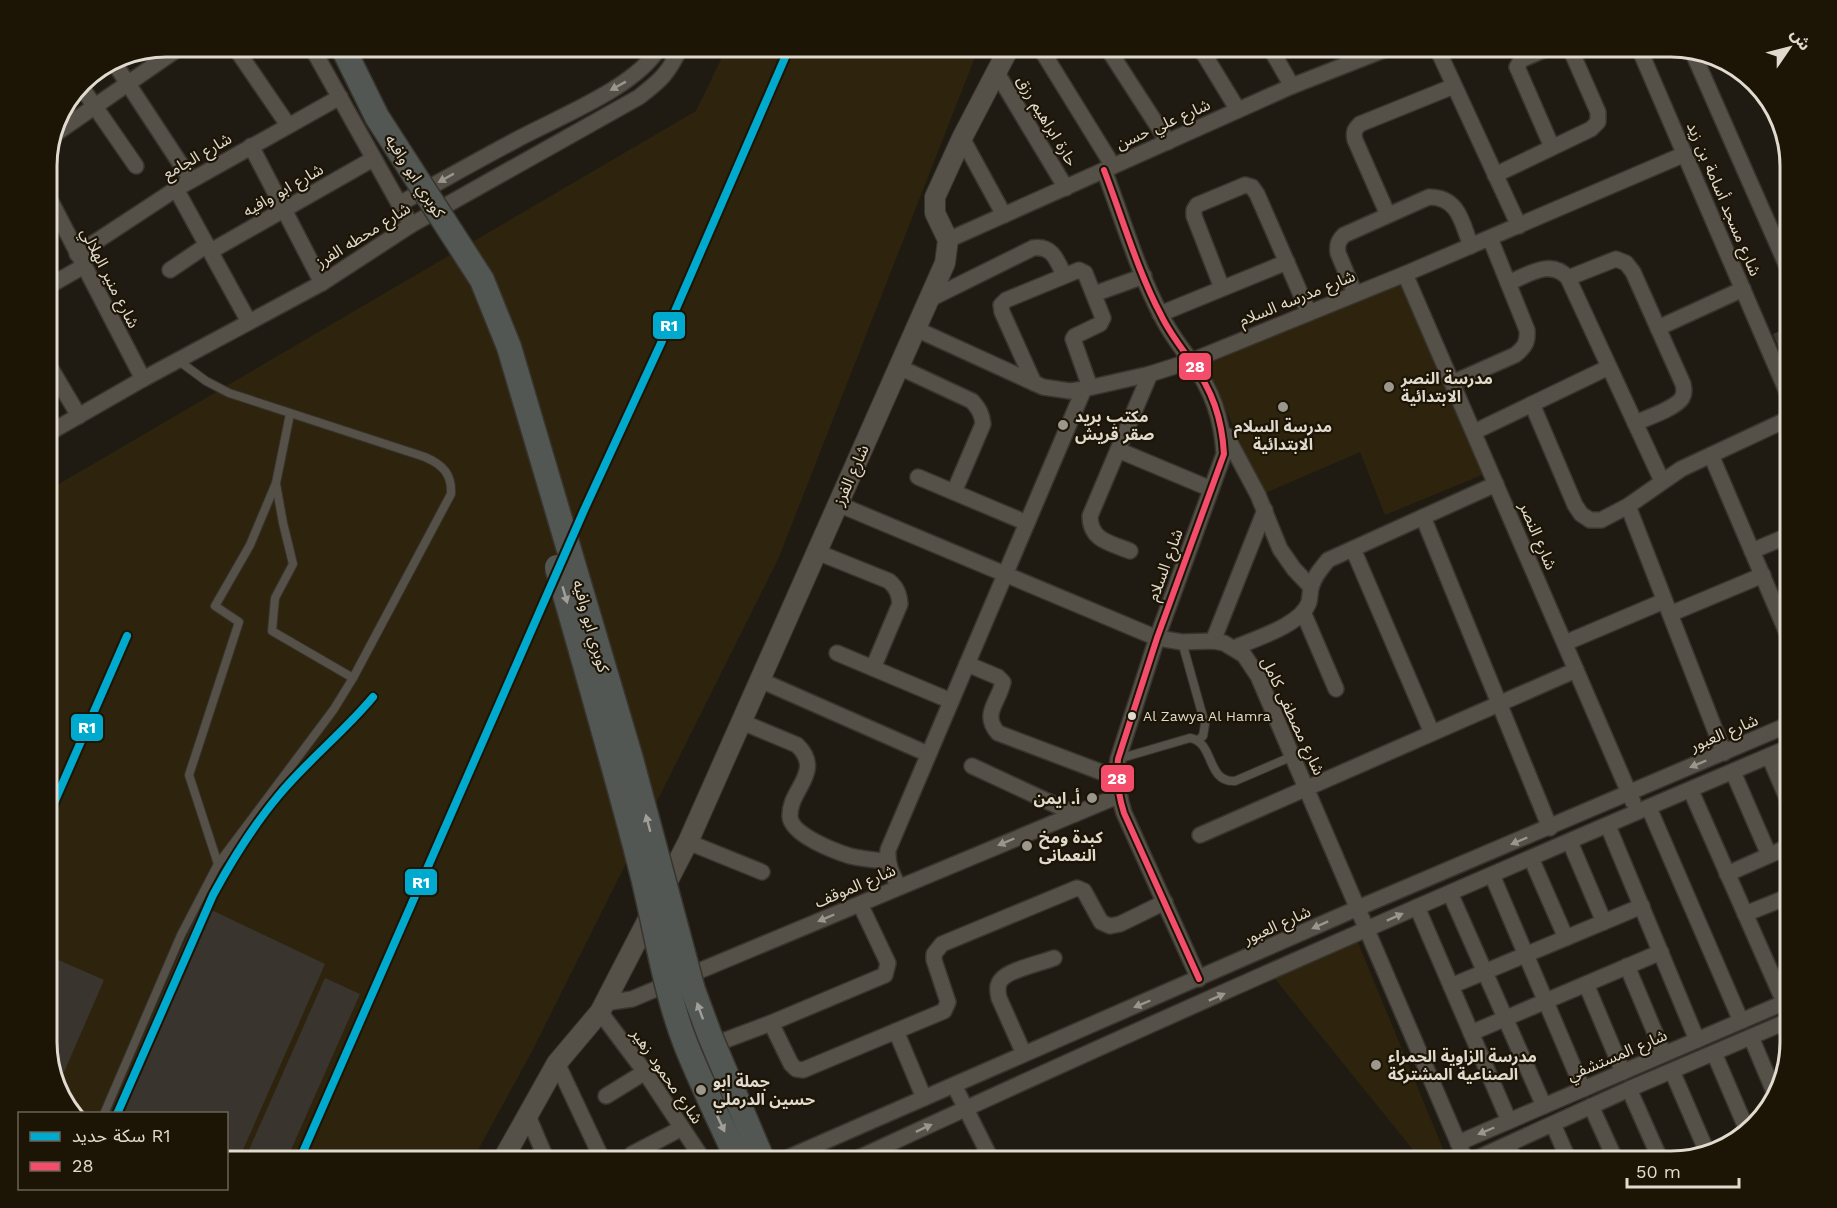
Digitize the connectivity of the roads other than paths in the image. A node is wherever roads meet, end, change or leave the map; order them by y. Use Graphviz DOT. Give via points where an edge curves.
graph roads {
  1 [pos="242,57"];
  2 [pos="317,57"];
  3 [pos="330,57"];
  4 [pos="347,57"];
  5 [pos="651,57"];
  6 [pos="676,57"];
  7 [pos="1005,57"];
  8 [pos="1045,57"];
  9 [pos="1113,57"];
  10 [pos="1206,57"];
  11 [pos="1275,57"];
  12 [pos="1350,57"];
  13 [pos="1365,57"];
  14 [pos="1441,57"];
  15 [pos="1528,57"];
  16 [pos="1574,57"];
  17 [pos="1643,57"];
  18 [pos="154,58"];
  19 [pos="1696,60"];
  20 [pos="1352,62"];
  21 [pos="118,69"];
  22 [pos="997,73"];
  23 [pos="129,84"];
  24 [pos="1292,86"];
  25 [pos="1454,86"];
  26 [pos="85,93"];
  27 [pos="340,97"];
  28 [pos="95,107"];
  29 [pos="573,110"];
  30 [pos="1238,110"];
  31 [pos="65,125"];
  32 [pos="288,125"];
  33 [pos="583,129"];
  34 [pos="962,138"];
  35 [pos="1168,142"];
  36 [pos="251,146"];
  37 [pos="1552,147"];
  38 [pos="1685,154"];
  39 [pos="373,159"];
  40 [pos="136,166"];
  41 [pos="1108,168"];
  42 [pos="1495,175"];
  43 [pos="191,180"];
  44 [pos="1065,188"];
  45 [pos="176,189"];
  46 [pos="399,204"];
  47 [pos="285,210"];
  48 [pos="57,214"];
  49 [pos="1004,215"];
  50 [pos="1388,215"];
  51 [pos="411,225"];
  52 [pos="1519,226"];
  53 [pos="1490,238"];
  54 [pos="948,240"];
  55 [pos="1471,246"];
  56 [pos="209,248"];
  57 [pos="1780,248"];
  58 [pos="80,260"];
  59 [pos="1287,262"];
  60 [pos="170,270"];
  61 [pos="1405,273"];
  62 [pos="1064,275"];
  63 [pos="1144,276"];
  64 [pos="57,278"];
  65 [pos="1568,278"];
  66 [pos="322,283"];
  67 [pos="1508,283"];
  68 [pos="1222,288"];
  69 [pos="1743,289"];
  70 [pos="1094,294"];
  71 [pos="1355,294"];
  72 [pos="930,299"];
  73 [pos="1310,313"];
  74 [pos="1160,314"];
  75 [pos="249,322"];
  76 [pos="1658,328"];
  77 [pos="916,329"];
  78 [pos="179,361"];
  79 [pos="1191,361"];
  80 [pos="899,367"];
  81 [pos="1609,367"];
  82 [pos="1150,374"];
  83 [pos="1780,374"];
  84 [pos="57,379"];
  85 [pos="143,379"];
  86 [pos="1034,383"];
  87 [pos="1452,383"];
  88 [pos="1087,388"];
  89 [pos="1532,404"];
  90 [pos="290,414"];
  91 [pos="79,416"];
  92 [pos="1635,423"];
  93 [pos="1780,423"];
  94 [pos="57,428"];
  95 [pos="1223,429"];
  96 [pos="1474,432"];
  97 [pos="1118,450"];
  98 [pos="1711,455"];
  99 [pos="918,477"];
  100 [pos="1662,480"];
  101 [pos="276,483"];
  102 [pos="1496,484"];
  103 [pos="1211,489"];
  104 [pos="954,492"];
  105 [pos="838,504"];
  106 [pos="1628,506"];
  107 [pos="1265,510"];
  108 [pos="1423,517"];
  109 [pos="1027,523"];
  110 [pos="1780,540"];
  111 [pos="1353,549"];
  112 [pos="1130,551"];
  113 [pos="1752,551"];
  114 [pos="817,552"];
  115 [pos="1006,574"];
  116 [pos="1763,575"];
  117 [pos="1311,586"];
  118 [pos="1667,608"];
  119 [pos="1303,612"];
  120 [pos="1780,614"];
  121 [pos="1157,638"];
  122 [pos="1213,641"];
  123 [pos="1182,642"];
  124 [pos="1565,643"];
  125 [pos="1234,648"];
  126 [pos="837,653"];
  127 [pos="967,664"];
  128 [pos="873,668"];
  129 [pos="1576,670"];
  130 [pos="353,678"];
  131 [pos="760,680"];
  132 [pos="1336,689"];
  133 [pos="951,701"];
  134 [pos="1499,704"];
  135 [pos="742,722"];
  136 [pos="1780,729"];
  137 [pos="1432,733"];
  138 [pos="1198,740"];
  139 [pos="1780,752"];
  140 [pos="1724,753"];
  141 [pos="928,754"];
  142 [pos="1293,756"];
  143 [pos="1769,756"];
  144 [pos="1118,759"];
  145 [pos="972,766"];
  146 [pos="1733,772"];
  147 [pos="1117,778"];
  148 [pos="1780,780"];
  149 [pos="1307,788"];
  150 [pos="1691,790"];
  151 [pos="1630,794"];
  152 [pos="1118,796"];
  153 [pos="1644,811"];
  154 [pos="1075,814"];
  155 [pos="1608,826"];
  156 [pos="1550,828"];
  157 [pos="1200,835"];
  158 [pos="688,842"];
  159 [pos="1570,842"];
  160 [pos="1780,850"];
  161 [pos="1769,855"];
  162 [pos="1531,858"];
  163 [pos="887,861"];
  164 [pos="218,864"];
  165 [pos="762,872"];
  166 [pos="1727,874"];
  167 [pos="1492,875"];
  168 [pos="899,887"];
  169 [pos="1450,893"];
  170 [pos="1164,902"];
  171 [pos="1780,902"];
  172 [pos="860,904"];
  173 [pos="1642,906"];
  174 [pos="1358,908"];
  175 [pos="1416,908"];
  176 [pos="1745,915"];
  177 [pos="1604,922"];
  178 [pos="1367,929"];
  179 [pos="1566,938"];
  180 [pos="1661,952"];
  181 [pos="1526,955"];
  182 [pos="1054,958"];
  183 [pos="1627,966"];
  184 [pos="1485,972"];
  185 [pos="1199,979"];
  186 [pos="1586,984"];
  187 [pos="1451,986"];
  188 [pos="1780,987"];
  189 [pos="1545,1001"];
  190 [pos="1780,1004"];
  191 [pos="602,1008"];
  192 [pos="1505,1018"];
  193 [pos="1741,1021"];
  194 [pos="771,1023"];
  195 [pos="1780,1025"];
  196 [pos="896,1031"];
  197 [pos="1471,1032"];
  198 [pos="1751,1037"];
  199 [pos="1697,1040"];
  200 [pos="705,1048"];
  201 [pos="1024,1053"];
  202 [pos="1714,1053"];
  203 [pos="1664,1054"];
  204 [pos="557,1063"];
  205 [pos="1672,1071"];
  206 [pos="645,1072"];
  207 [pos="1623,1072"];
  208 [pos="954,1085"];
  209 [pos="1771,1085"];
  210 [pos="1582,1089"];
  211 [pos="1629,1089"];
  212 [pos="606,1096"];
  213 [pos="924,1098"];
  214 [pos="1544,1106"];
  215 [pos="1592,1106"];
  216 [pos="966,1108"];
  217 [pos="104,1112"];
  218 [pos="528,1116"];
  219 [pos="1509,1121"];
  220 [pos="1553,1124"];
  221 [pos="1743,1124"];
  222 [pos="682,1128"];
  223 [pos="1458,1143"];
  224 [pos="1508,1145"];
  225 [pos="1704,1146"];
  226 [pos="508,1151"];
  227 [pos="543,1151"];
  228 [pos="598,1151"];
  229 [pos="638,1151"];
  230 [pos="697,1151"];
  231 [pos="744,1151"];
  232 [pos="746,1151"];
  233 [pos="803,1151"];
  234 [pos="874,1151"];
  235 [pos="987,1151"];
  236 [pos="1462,1151"];
  237 [pos="1494,1151"];
  238 [pos="1511,1151"];
  239 [pos="1565,1151"];
  240 [pos="1612,1151"];
  241 [pos="1657,1151"];
  1 -- 32 [label="street"];
  2 -- 27 [label="street"];
  3 -- 231 [label="main road, كوبري ابو وافيه, one-way, bridge" via="377,148 478,306 495,351 620,786 667,984 686,1045"];
  232 -- 4 [label="main road, كوبري ابو وافيه, one-way, bridge" via="693,990 627,748 506,340 477,272 386,131"];
  5 -- 29 [label="street, شارع محطه الفرز, one-way" via="625,83"];
  6 -- 33 [label="street, شارع محطه الفرز" via="663,79"];
  7 -- 22 [label="street"];
  8 -- 41 [label="street, شارع السلام"];
  9 -- 35 [label="street"];
  10 -- 30 [label="street"];
  11 -- 24 [label="street"];
  12 -- 20 [label="street"];
  13 -- 20 [label="street, شارع علي حسن"];
  14 -- 25 [label="street"];
  15 -- 37 [label="street" via="1517,67"];
  16 -- 37 [label="street" via="1599,117 1595,127"];
  17 -- 38 [label="street, شارع مسجد أسامة بن زيد"];
  18 -- 23 [label="street"];
  19 -- 57 [label="street"];
  20 -- 24 [label="street, شارع علي حسن"];
  21 -- 23 [label="street"];
  22 -- 34 [label="street"];
  22 -- 44 [label="street, حارة ابراهيم رزق"];
  23 -- 28 [label="street"];
  23 -- 43 [label="street"];
  24 -- 30 [label="street, شارع علي حسن"];
  25 -- 42 [label="street"];
  25 -- 50 [label="street" via="1356,128 1355,140"];
  26 -- 28 [label="street"];
  27 -- 32 [label="street, شارع الجامع"];
  27 -- 39 [label="street"];
  28 -- 31 [label="street"];
  28 -- 40 [label="street"];
  29 -- 33 [label="street"];
  29 -- 46 [label="street, شارع محطه الفرز, one-way"];
  30 -- 35 [label="street, شارع علي حسن"];
  32 -- 36 [label="street, شارع الجامع"];
  33 -- 51 [label="street, شارع محطه الفرز"];
  34 -- 49 [label="street"];
  34 -- 54 [label="street" via="935,197 935,213"];
  35 -- 41 [label="street, شارع علي حسن"];
  36 -- 43 [label="street, شارع الجامع"];
  36 -- 47 [label="street"];
  37 -- 42 [label="street"];
  38 -- 52 [label="street, شارع مدرسه السلام"];
  38 -- 69 [label="street, شارع مسجد أسامة بن زيد"];
  39 -- 46 [label="street"];
  39 -- 47 [label="street, شارع ابو وافيه"];
  41 -- 44 [label="street, شارع علي حسن"];
  41 -- 63 [label="street, شارع السلام"];
  42 -- 52 [label="street"];
  43 -- 45 [label="street, شارع الجامع"];
  44 -- 49 [label="street, شارع علي حسن"];
  45 -- 56 [label="street"];
  45 -- 58 [label="street, شارع الجامع"];
  46 -- 51 [label="street"];
  47 -- 56 [label="street, شارع ابو وافيه"];
  47 -- 66 [label="street"];
  48 -- 58 [label="street, شارع منير الهلالي"];
  49 -- 54 [label="street, شارع علي حسن"];
  50 -- 55 [label="street" via="1429,197 1440,197 1457,210"];
  50 -- 71 [label="street" via="1339,240 1338,253"];
  51 -- 66 [label="street, شارع محطه الفرز"];
  52 -- 53 [label="street, شارع مدرسه السلام"];
  53 -- 55 [label="street, شارع مدرسه السلام"];
  53 -- 67 [label="street"];
  54 -- 72 [label="street, شارع الفرز" via="945,263"];
  55 -- 61 [label="street, شارع مدرسه السلام"];
  56 -- 60 [label="street, شارع ابو وافيه"];
  56 -- 75 [label="street"];
  58 -- 64 [label="street, شارع الجامع"];
  58 -- 85 [label="street, شارع منير الهلالي"];
  59 -- 68 [label="street"];
  59 -- 68 [label="street" via="1257,194 1252,187 1239,186 1194,210"];
  59 -- 73 [label="street"];
  61 -- 71 [label="street, شارع مدرسه السلام"];
  61 -- 87 [label="street, شارع النصر"];
  62 -- 70 [label="street" via="1082,271"];
  62 -- 72 [label="street" via="1054,254 1048,249 1033,248"];
  62 -- 86 [label="street" via="1001,305"];
  63 -- 70 [label="street"];
  63 -- 74 [label="street, شارع السلام"];
  65 -- 67 [label="street" via="1554,267 1545,267"];
  65 -- 76 [label="street" via="1616,259 1626,263"];
  65 -- 81 [label="street"];
  66 -- 75 [label="street, شارع محطه الفرز"];
  67 -- 87 [label="street" via="1527,330 1523,349"];
  68 -- 74 [label="street"];
  69 -- 76 [label="street"];
  69 -- 83 [label="street, شارع مسجد أسامة بن زيد"];
  70 -- 88 [label="street" via="1102,321 1073,339"];
  71 -- 73 [label="street, شارع مدرسه السلام"];
  72 -- 77 [label="street, شارع الفرز"];
  73 -- 79 [label="street, شارع مدرسه السلام"];
  74 -- 79 [label="street, شارع السلام"];
  75 -- 78 [label="street, شارع محطه الفرز"];
  76 -- 92 [label="street" via="1685,392 1675,405"];
  77 -- 80 [label="street, شارع الفرز"];
  77 -- 86 [label="street, شارع مدرسه السلام"];
  78 -- 85 [label="street, شارع محطه الفرز"];
  78 -- 90 [label="lane" via="229,393"];
  79 -- 82 [label="street, شارع مدرسه السلام"];
  79 -- 95 [label="street, شارع السلام" via="1217,406"];
  80 -- 104 [label="street" via="972,401 982,416 983,424"];
  80 -- 105 [label="street, شارع الفرز"];
  81 -- 89 [label="street"];
  81 -- 92 [label="street"];
  82 -- 88 [label="street, شارع مدرسه السلام"];
  82 -- 97 [label="street"];
  84 -- 91 [label="street"];
  85 -- 91 [label="street, شارع محطه الفرز"];
  86 -- 88 [label="street, شارع مدرسه السلام" via="1056,390"];
  87 -- 96 [label="street, شارع النصر"];
  88 -- 109 [label="street"];
  89 -- 96 [label="street"];
  89 -- 106 [label="street" via="1581,514 1590,520 1601,520"];
  90 -- 101 [label="lane"];
  90 -- 130 [label="lane" via="439,463 452,484 451,494"];
  91 -- 94 [label="street, شارع محطه الفرز"];
  92 -- 100 [label="street"];
  93 -- 98 [label="street"];
  95 -- 103 [label="street, شارع السلام" via="1224,454"];
  95 -- 107 [label="street"];
  96 -- 102 [label="street, شارع النصر"];
  97 -- 103 [label="street"];
  97 -- 112 [label="street" via="1090,516 1090,527 1096,536"];
  98 -- 100 [label="street"];
  98 -- 113 [label="street"];
  99 -- 104 [label="street"];
  100 -- 106 [label="street"];
  101 -- 130 [label="lane" via="293,564 275,598 272,630"];
  101 -- 164 [label="lane" via="250,545 215,606 239,622 189,775"];
  102 -- 108 [label="street"];
  102 -- 124 [label="street, شارع النصر"];
  103 -- 121 [label="street, شارع السلام"];
  104 -- 109 [label="street"];
  105 -- 114 [label="street, شارع الفرز"];
  105 -- 115 [label="street, شارع مصطفى كامل"];
  106 -- 118 [label="street"];
  107 -- 117 [label="street" via="1280,549"];
  107 -- 122 [label="street"];
  108 -- 111 [label="street"];
  108 -- 134 [label="street"];
  109 -- 115 [label="street"];
  110 -- 113 [label="street"];
  111 -- 117 [label="street" via="1328,560"];
  111 -- 137 [label="street"];
  113 -- 116 [label="street"];
  114 -- 128 [label="street" via="896,587 900,604"];
  114 -- 131 [label="street, شارع الفرز"];
  115 -- 121 [label="street, شارع مصطفى كامل"];
  115 -- 127 [label="street"];
  116 -- 118 [label="street"];
  116 -- 120 [label="street"];
  117 -- 119 [label="street" via="1309,603"];
  118 -- 124 [label="street"];
  118 -- 140 [label="street"];
  119 -- 125 [label="street" via="1291,622"];
  119 -- 132 [label="street"];
  121 -- 123 [label="street, شارع مصطفى كامل"];
  121 -- 144 [label="street, شارع السلام"];
  122 -- 123 [label="street, شارع مصطفى كامل"];
  122 -- 125 [label="street, شارع مصطفى كامل"];
  123 -- 138 [label="lane" via="1205,724"];
  124 -- 129 [label="street, شارع النصر"];
  125 -- 142 [label="street, شارع مصطفى كامل" via="1244,655 1258,676"];
  126 -- 128 [label="street"];
  127 -- 133 [label="street"];
  127 -- 147 [label="street" via="1003,682 990,714 998,733"];
  128 -- 133 [label="street"];
  129 -- 134 [label="street"];
  129 -- 151 [label="street, شارع النصر"];
  130 -- 164 [label="lane"];
  131 -- 135 [label="street, شارع الفرز"];
  131 -- 141 [label="street"];
  133 -- 141 [label="street"];
  134 -- 137 [label="street"];
  134 -- 156 [label="street"];
  135 -- 158 [label="street, شارع الفرز"];
  135 -- 163 [label="street" via="804,751 808,768 790,810 790,819 800,834 851,856"];
  136 -- 140 [label="street, شارع العبور"];
  137 -- 149 [label="street"];
  138 -- 142 [label="lane" via="1215,772 1229,781"];
  138 -- 144 [label="lane" via="1190,738"];
  139 -- 143 [label="street"];
  140 -- 151 [label="street, شارع العبور, one-way"];
  141 -- 163 [label="street" via="888,849"];
  142 -- 149 [label="street, شارع مصطفى كامل"];
  143 -- 146 [label="street"];
  143 -- 148 [label="street"];
  144 -- 147 [label="street, شارع السلام"];
  145 -- 154 [label="street"];
  146 -- 150 [label="street"];
  146 -- 161 [label="street"];
  147 -- 152 [label="street, شارع السلام"];
  149 -- 157 [label="street"];
  149 -- 174 [label="street, شارع مصطفى كامل"];
  150 -- 153 [label="street"];
  150 -- 166 [label="street"];
  151 -- 153 [label="street, شارع النصر"];
  151 -- 156 [label="street, شارع العبور"];
  152 -- 154 [label="street, شارع الموقف"];
  152 -- 170 [label="street, شارع السلام"];
  153 -- 155 [label="street"];
  153 -- 193 [label="street, شارع النصر"];
  154 -- 168 [label="street, شارع الموقف, one-way"];
  155 -- 159 [label="street"];
  155 -- 173 [label="street"];
  156 -- 174 [label="street, شارع العبور, one-way"];
  158 -- 165 [label="street"];
  158 -- 191 [label="street, شارع الفرز"];
  159 -- 162 [label="street"];
  159 -- 177 [label="street"];
  160 -- 161 [label="street"];
  161 -- 166 [label="street"];
  162 -- 167 [label="street"];
  162 -- 179 [label="street"];
  163 -- 168 [label="street"];
  164 -- 217 [label="lane" via="181,935"];
  166 -- 176 [label="street"];
  167 -- 169 [label="street"];
  167 -- 181 [label="street"];
  168 -- 172 [label="street, شارع الموقف"];
  169 -- 175 [label="street"];
  169 -- 184 [label="street"];
  170 -- 185 [label="street, شارع السلام"];
  170 -- 196 [label="street" via="1110,926 1101,922 1084,891 1077,888 942,945 934,960 947,997 946,1007"];
  171 -- 176 [label="street"];
  172 -- 191 [label="street, شارع الموقف, one-way"];
  172 -- 194 [label="street" via="888,963 885,975"];
  173 -- 177 [label="street"];
  173 -- 180 [label="street"];
  174 -- 178 [label="street, شارع مصطفى كامل"];
  174 -- 185 [label="street, شارع العبور, one-way"];
  178 -- 175 [label="street, one-way"];
  175 -- 187 [label="street"];
  176 -- 188 [label="street"];
  177 -- 179 [label="street"];
  216 -- 178 [label="street, one-way"];
  178 -- 223 [label="street, شارع مصطفى كامل"];
  179 -- 181 [label="street"];
  180 -- 183 [label="street"];
  180 -- 199 [label="street"];
  181 -- 184 [label="street"];
  181 -- 189 [label="street"];
  182 -- 201 [label="street" via="1008,975 997,989"];
  183 -- 186 [label="street"];
  183 -- 203 [label="street"];
  184 -- 187 [label="street"];
  184 -- 192 [label="street"];
  185 -- 201 [label="street, شارع العبور, one-way"];
  186 -- 189 [label="street"];
  186 -- 207 [label="street"];
  187 -- 197 [label="street"];
  189 -- 192 [label="street"];
  189 -- 210 [label="street"];
  190 -- 193 [label="street, شارع المستشفي"];
  191 -- 204 [label="street, شارع الفرز"];
  191 -- 206 [label="street, شارع محمود زهير"];
  192 -- 197 [label="street"];
  192 -- 214 [label="street"];
  193 -- 199 [label="street, شارع المستشفي"];
  194 -- 196 [label="street" via="791,1064 803,1070"];
  194 -- 200 [label="street"];
  195 -- 198 [label="street"];
  196 -- 213 [label="street"];
  197 -- 219 [label="street"];
  198 -- 202 [label="street"];
  198 -- 209 [label="street"];
  199 -- 203 [label="street, شارع المستشفي"];
  201 -- 208 [label="street, شارع العبور"];
  202 -- 205 [label="street"];
  202 -- 221 [label="street"];
  203 -- 207 [label="street, شارع المستشفي"];
  204 -- 218 [label="street, شارع الفرز"];
  204 -- 228 [label="street"];
  205 -- 211 [label="street"];
  205 -- 225 [label="street"];
  206 -- 212 [label="street"];
  206 -- 222 [label="street, شارع محمود زهير"];
  207 -- 210 [label="street, شارع المستشفي"];
  208 -- 213 [label="street, شارع العبور"];
  208 -- 216 [label="street"];
  210 -- 214 [label="street, شارع المستشفي"];
  211 -- 215 [label="street"];
  211 -- 241 [label="street"];
  213 -- 233 [label="street, شارع العبور"];
  214 -- 219 [label="street, شارع المستشفي"];
  215 -- 220 [label="street"];
  215 -- 240 [label="street"];
  234 -- 216 [label="street, one-way"];
  216 -- 235 [label="street"];
  218 -- 226 [label="street, شارع الفرز"];
  218 -- 227 [label="street"];
  219 -- 223 [label="street, شارع المستشفي, one-way"];
  220 -- 224 [label="street"];
  220 -- 239 [label="street"];
  222 -- 229 [label="street"];
  222 -- 230 [label="street, شارع محمود زهير"];
  223 -- 236 [label="street, شارع مصطفى كامل"];
  224 -- 237 [label="street"];
  224 -- 238 [label="street"];
}
